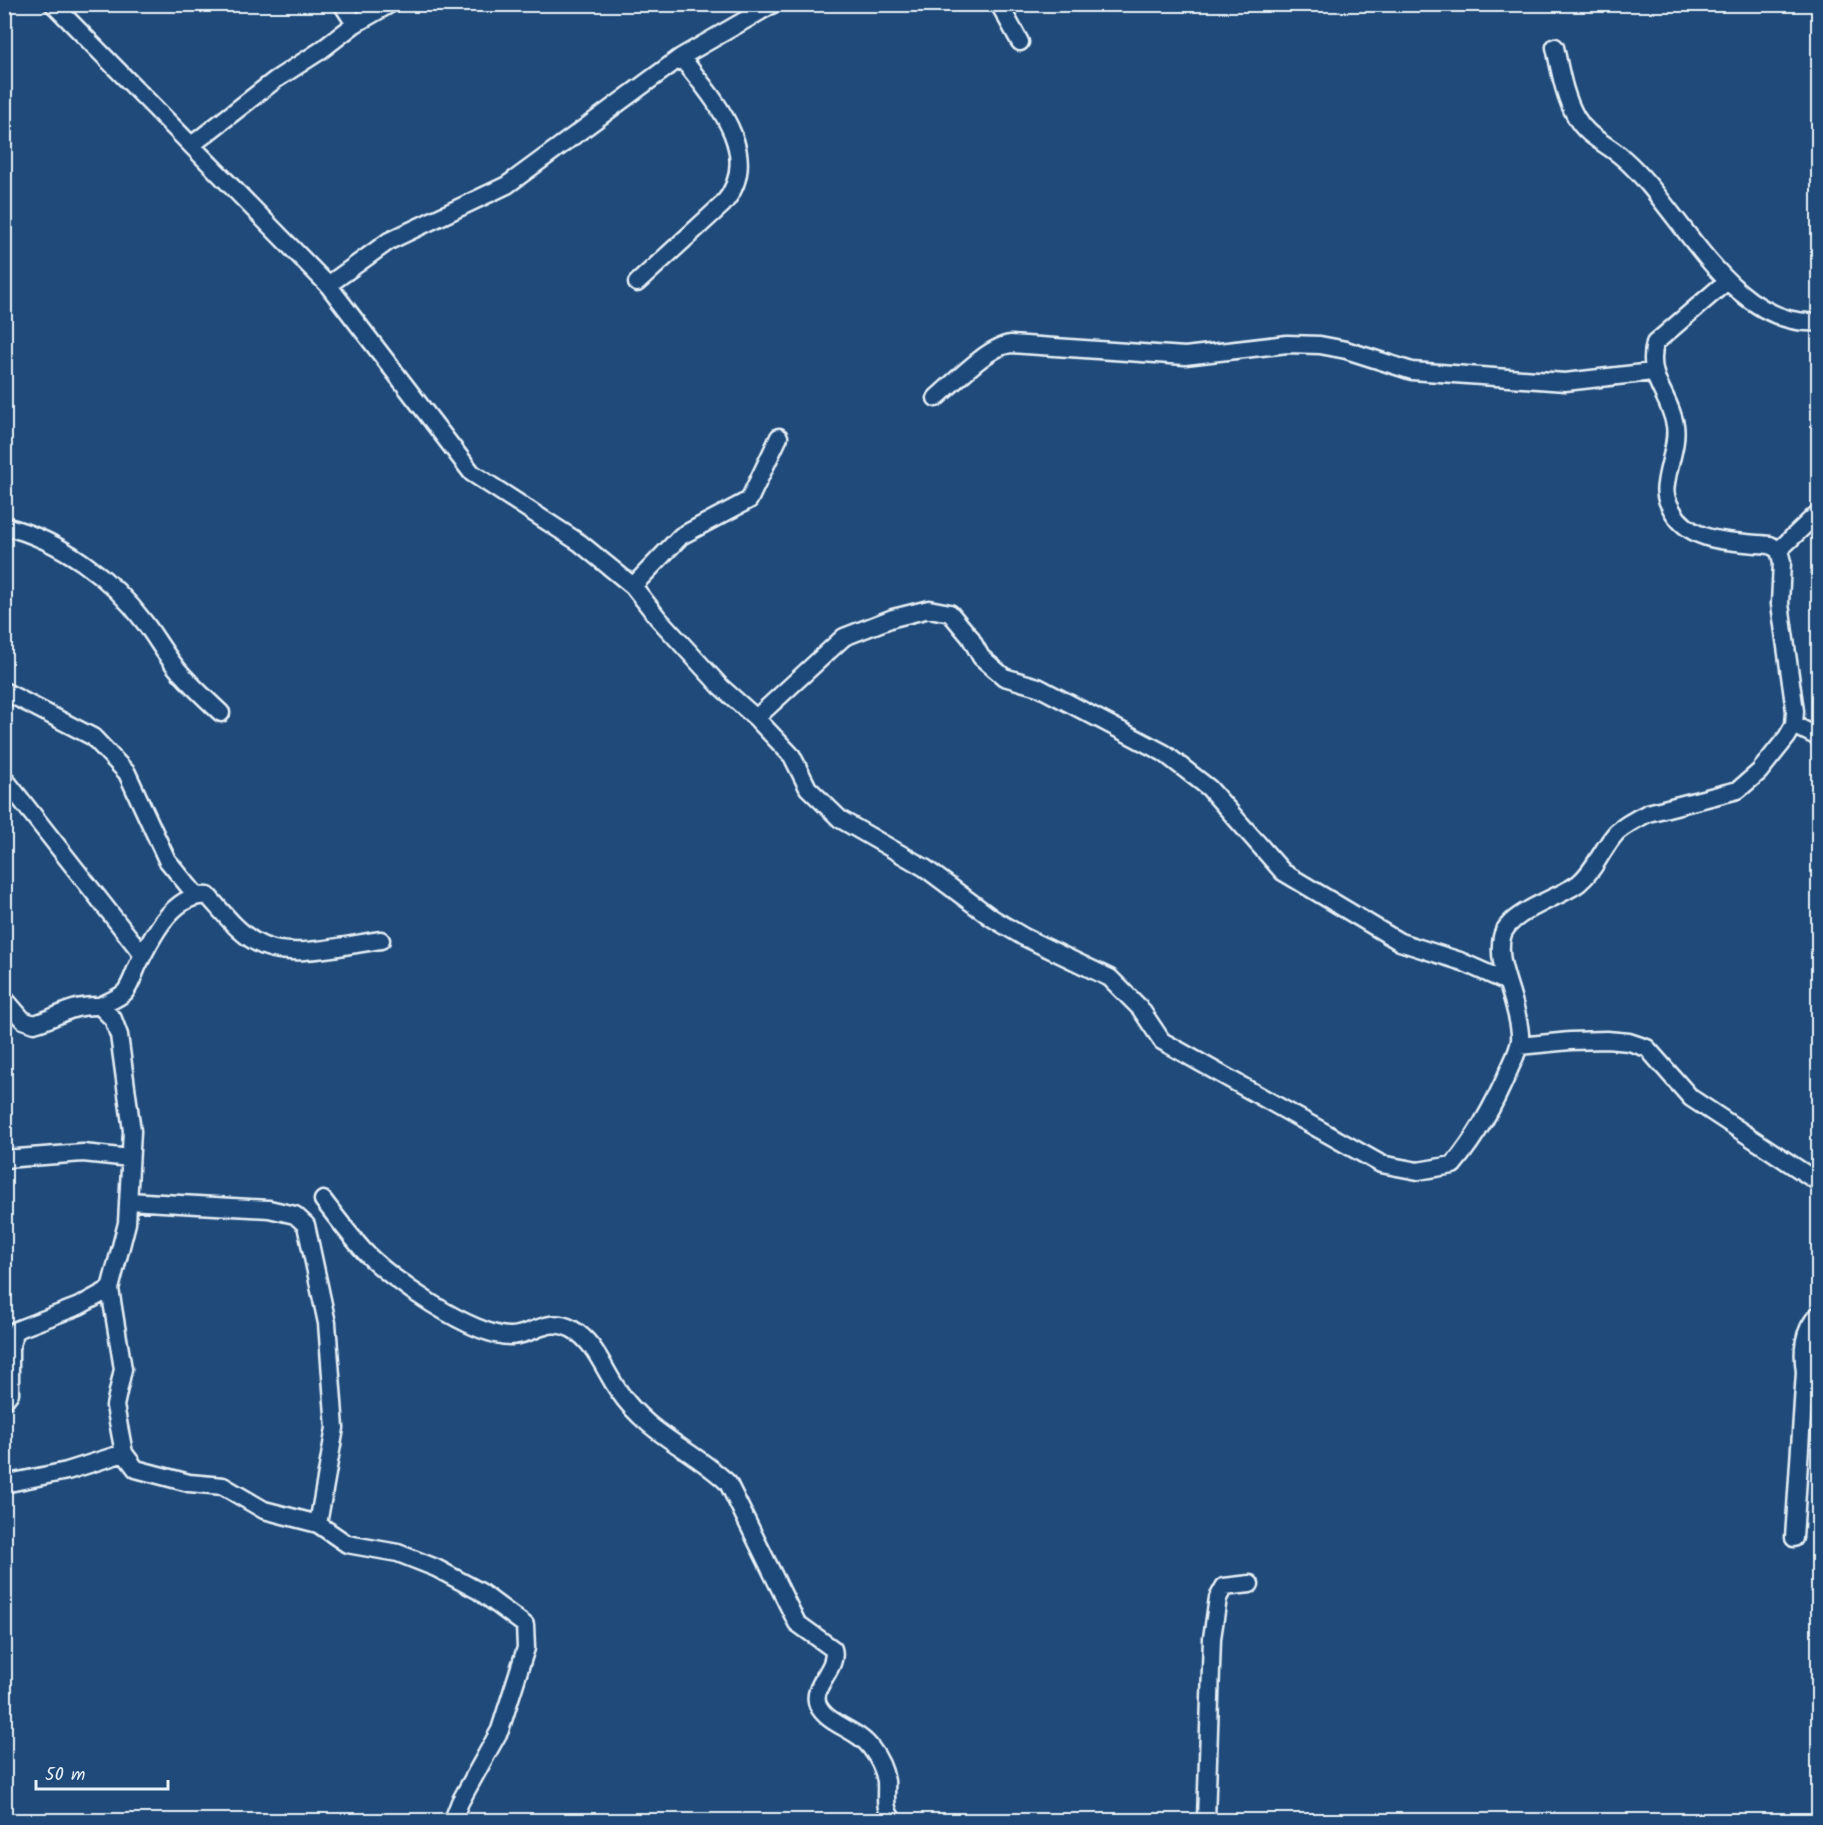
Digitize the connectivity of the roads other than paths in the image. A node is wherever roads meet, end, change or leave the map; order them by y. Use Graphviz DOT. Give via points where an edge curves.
graph roads {
  1 [pos="53,4"];
  2 [pos="342,4"];
  3 [pos="390,4"];
  4 [pos="773,4"];
  5 [pos="999,4"];
  6 [pos="355,24"];
  7 [pos="1020,42"];
  8 [pos="1555,47"];
  9 [pos="681,57"];
  10 [pos="193,144"];
  11 [pos="1727,281"];
  12 [pos="637,283"];
  13 [pos="328,285"];
  14 [pos="1818,322"];
  15 [pos="1652,372"];
  16 [pos="936,398"];
  17 [pos="779,437"];
  18 [pos="1818,513"];
  19 [pos="4,526"];
  20 [pos="1779,550"];
  21 [pos="633,586"];
  22 [pos="4,691"];
  23 [pos="221,713"];
  24 [pos="756,718"];
  25 [pos="1794,725"];
  26 [pos="1818,737"];
  27 [pos="4,778"];
  28 [pos="195,894"];
  29 [pos="381,940"];
  30 [pos="143,956"];
  31 [pos="1505,981"];
  32 [pos="4,998"];
  33 [pos="100,1006"];
  34 [pos="1519,1046"];
  35 [pos="130,1158"];
  36 [pos="4,1160"];
  37 [pos="1818,1182"];
  38 [pos="323,1200"];
  39 [pos="128,1201"];
  40 [pos="110,1288"];
  41 [pos="1818,1315"];
  42 [pos="1805,1372"];
  43 [pos="1818,1394"];
  44 [pos="4,1401"];
  45 [pos="124,1452"];
  46 [pos="4,1484"];
  47 [pos="318,1524"];
  48 [pos="1794,1538"];
  49 [pos="1250,1584"];
  50 [pos="453,1821"];
  51 [pos="893,1821"];
  52 [pos="1206,1821"];
  1 -- 10 [label="street"];
  2 -- 6 [label="street"];
  3 -- 6 [label="street"];
  4 -- 9 [label="street"];
  5 -- 7 [label="street"];
  6 -- 10 [label="street"];
  8 -- 11 [label="street" via="1563,84 1575,115 1588,134 1623,158 1680,220"];
  9 -- 12 [label="street" via="730,124 736,140 737,175 732,194 723,204"];
  9 -- 13 [label="street" via="507,185 389,241"];
  10 -- 13 [label="street"];
  11 -- 14 [label="street" via="1788,319"];
  11 -- 15 [label="street" via="1655,343"];
  13 -- 21 [label="street" via="472,473 580,543"];
  15 -- 16 [label="street" via="1565,382 1412,371 1320,345 1287,344 1185,356 1011,344 993,351"];
  15 -- 20 [label="street" via="1672,410 1676,433 1665,494 1679,522 1705,537 1770,544"];
  17 -- 21 [label="street" via="749,500 681,536"];
  18 -- 20 [label="street"];
  19 -- 23 [label="street" via="26,531 72,554 102,578 145,623 181,673"];
  20 -- 25 [label="street" via="1780,604"];
  21 -- 24 [label="street" via="721,687"];
  22 -- 28 [label="street" via="93,737 127,773 167,860"];
  24 -- 31 [label="street" via="844,637 929,609 950,613 981,657 1004,677 1038,687 1164,753 1209,788 1283,872 1400,942 1460,961"];
  24 -- 34 [label="street" via="792,756 808,788 840,819 926,868 1024,938 1110,978 1140,1008 1162,1041 1382,1164 1418,1171 1454,1165 1475,1138"];
  25 -- 26 [label="street"];
  25 -- 31 [label="street" via="1759,772 1738,790 1648,813 1635,820 1618,832 1579,883 1507,927 1501,939"];
  27 -- 30 [label="street"];
  28 -- 29 [label="street" via="208,896 256,943 282,952"];
  28 -- 30 [label="street" via="177,906"];
  30 -- 33 [label="street" via="125,992"];
  31 -- 34 [label="street" via="1514,1001"];
  32 -- 33 [label="street" via="23,1020 34,1024 81,1005"];
  33 -- 35 [label="street" via="113,1019 119,1035 132,1131"];
  34 -- 37 [label="street" via="1607,1040 1647,1048 1691,1098"];
  35 -- 36 [label="street" via="83,1153"];
  35 -- 39 [label="street"];
  38 -- 51 [label="street" via="364,1252 420,1297 451,1315 510,1336 546,1324 560,1324 581,1335 592,1345 618,1391 652,1430 715,1471 728,1484 797,1623 833,1649 834,1657 817,1703 826,1715 870,1746 882,1766 885,1805"];
  39 -- 40 [label="street" via="127,1223"];
  39 -- 47 [label="street" via="269,1209 295,1215 306,1226 327,1323 335,1428"];
  40 -- 44 [label="street" via="79,1306 16,1330 10,1348 10,1393"];
  40 -- 45 [label="street" via="123,1369 115,1406"];
  41 -- 42 [label="street" via="1806,1334 1802,1353"];
  42 -- 43 [label="street"];
  42 -- 48 [label="street"];
  45 -- 46 [label="street" via="67,1472"];
  45 -- 47 [label="street" via="136,1469 223,1486 264,1510"];
  47 -- 50 [label="street" via="347,1544 398,1553 436,1568 479,1591 525,1625 526,1648 500,1730"];
  49 -- 52 [label="street" via="1224,1587 1218,1598 1212,1638"];
}
